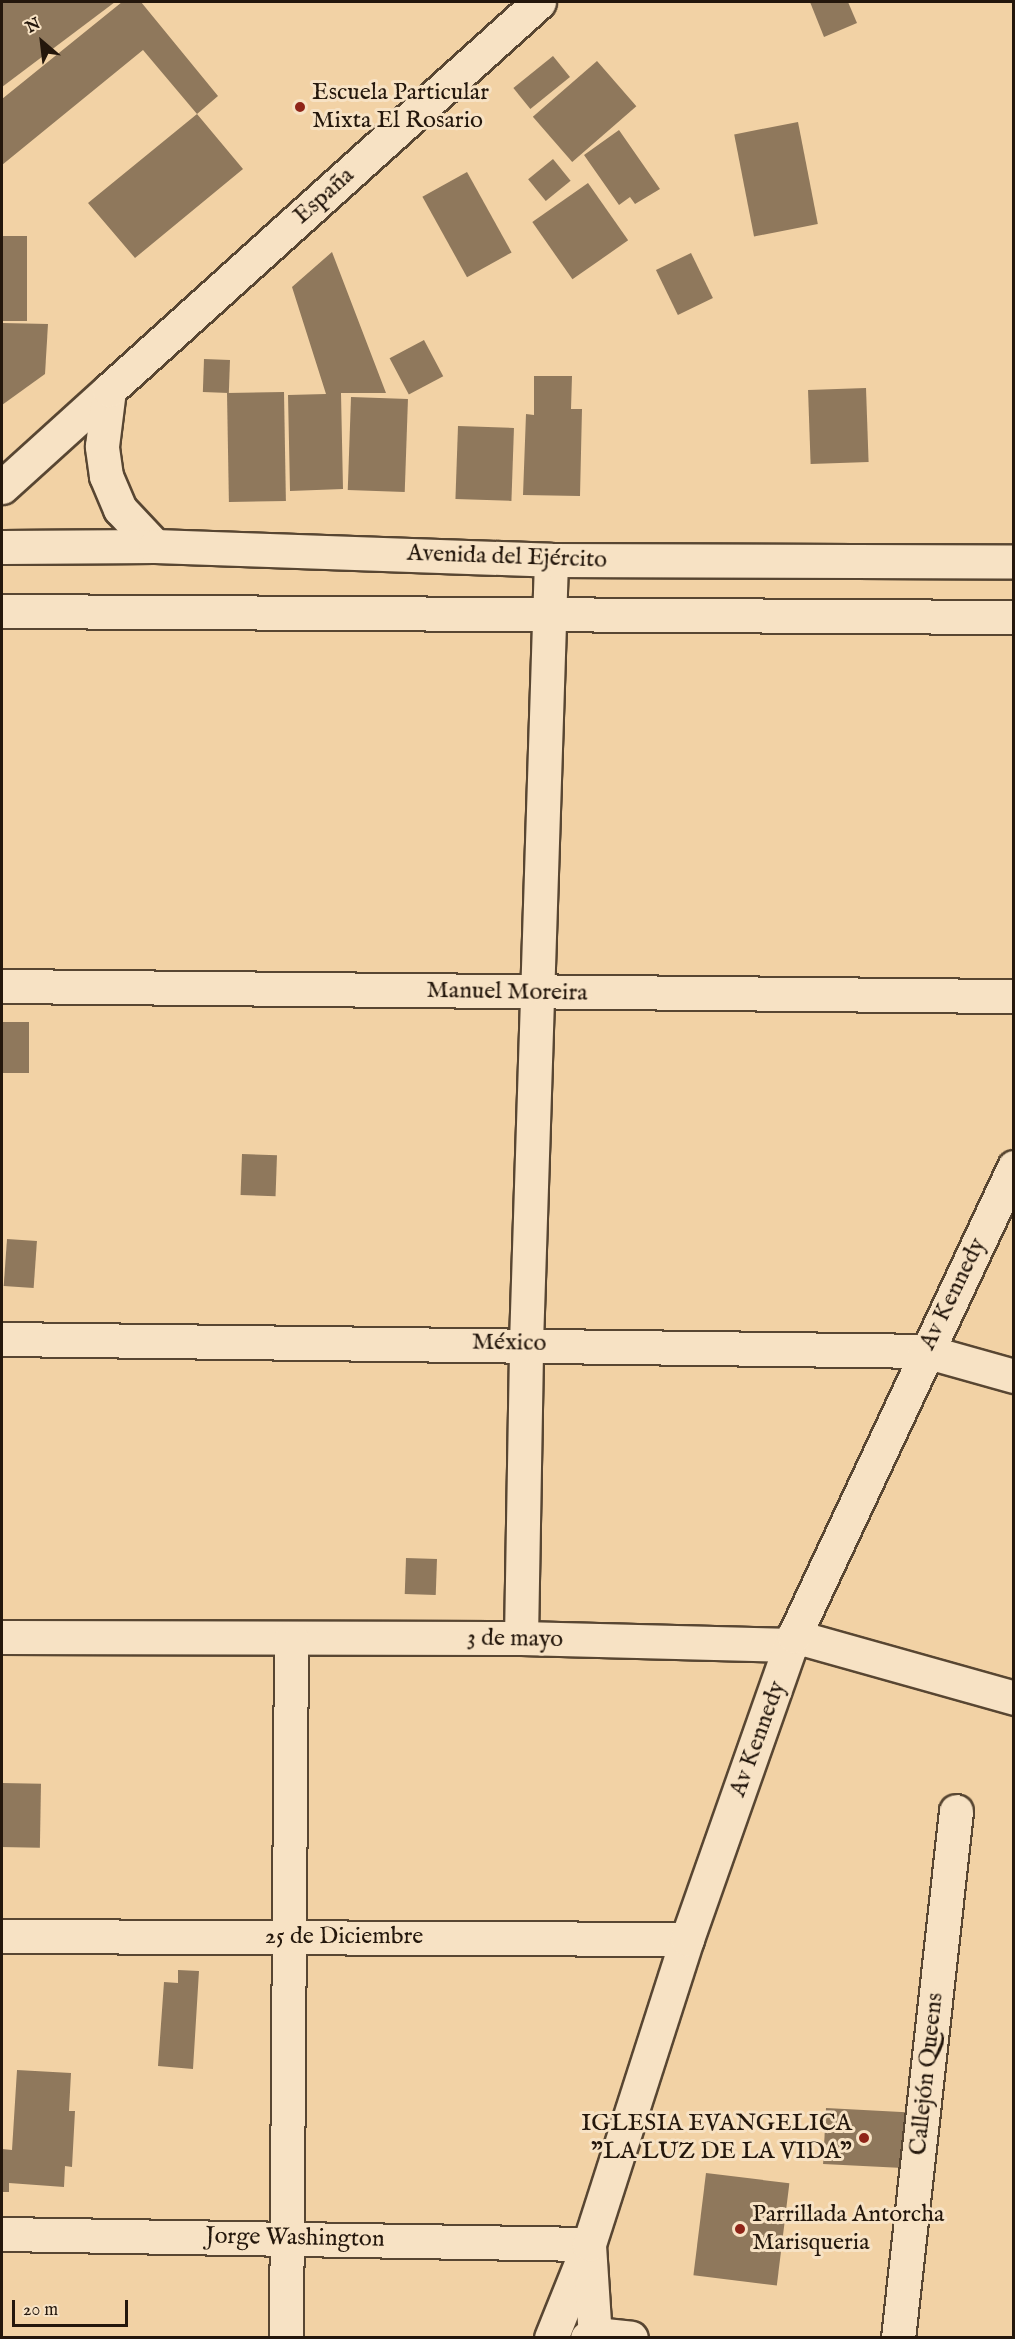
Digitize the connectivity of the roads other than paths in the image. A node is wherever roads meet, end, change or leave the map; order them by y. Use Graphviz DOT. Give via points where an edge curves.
graph roads {
  1 [pos="539,2"];
  2 [pos="506,14"];
  3 [pos="109,390"];
  4 [pos="2,487"];
  5 [pos="155,546"];
  6 [pos="2,547"];
  7 [pos="551,560"];
  8 [pos="1014,562"];
  9 [pos="2,611"];
  10 [pos="550,615"];
  11 [pos="1014,617"];
  12 [pos="2,986"];
  13 [pos="537,993"];
  14 [pos="1014,996"];
  15 [pos="1014,1167"];
  16 [pos="2,1339"];
  17 [pos="526,1343"];
  18 [pos="925,1351"];
  19 [pos="1014,1376"];
  20 [pos="2,1637"];
  21 [pos="291,1638"];
  22 [pos="521,1638"];
  23 [pos="793,1640"];
  24 [pos="1014,1698"];
  25 [pos="956,1811"];
  26 [pos="2,1936"];
  27 [pos="288,1937"];
  28 [pos="687,1939"];
  29 [pos="2,2234"];
  30 [pos="287,2237"];
  31 [pos="589,2244"];
  32 [pos="592,2336"];
  33 [pos="286,2337"];
  34 [pos="551,2337"];
  35 [pos="631,2337"];
  36 [pos="898,2337"];
  1 -- 2 [label="street, España"];
  2 -- 3 [label="street, España"];
  3 -- 4 [label="street, España"];
  3 -- 5 [label="street" via="102,446 106,476 120,509"];
  5 -- 6 [label="street, Avenida del Ejército"];
  5 -- 7 [label="street, Avenida del Ejército"];
  7 -- 8 [label="street, Avenida del Ejército"];
  7 -- 10 [label="street"];
  9 -- 10 [label="street"];
  10 -- 11 [label="street"];
  10 -- 13 [label="street"];
  12 -- 13 [label="street, Manuel Moreira"];
  13 -- 14 [label="street, Manuel Moreira"];
  13 -- 17 [label="street"];
  15 -- 18 [label="street, Av Kennedy"];
  16 -- 17 [label="street, México"];
  17 -- 18 [label="street, México"];
  17 -- 22 [label="street"];
  18 -- 19 [label="street, México"];
  18 -- 23 [label="street, Av Kennedy"];
  20 -- 21 [label="street, 3 de mayo"];
  21 -- 22 [label="street, 3 de mayo"];
  21 -- 27 [label="street"];
  22 -- 23 [label="street, 3 de mayo"];
  23 -- 24 [label="street, 3 de mayo"];
  23 -- 28 [label="street, Av Kennedy"];
  25 -- 36 [label="street, Callejón Queens"];
  26 -- 27 [label="street, 25 de Diciembre"];
  27 -- 28 [label="street, 25 de Diciembre"];
  27 -- 30 [label="street"];
  28 -- 31 [label="street, Av Kennedy"];
  29 -- 30 [label="street, Jorge Washington"];
  30 -- 31 [label="street, Jorge Washington"];
  30 -- 33 [label="street"];
  31 -- 32 [label="street, Av Kennedy"];
  31 -- 34 [label="street"];
  32 -- 35 [label="street"];
}
